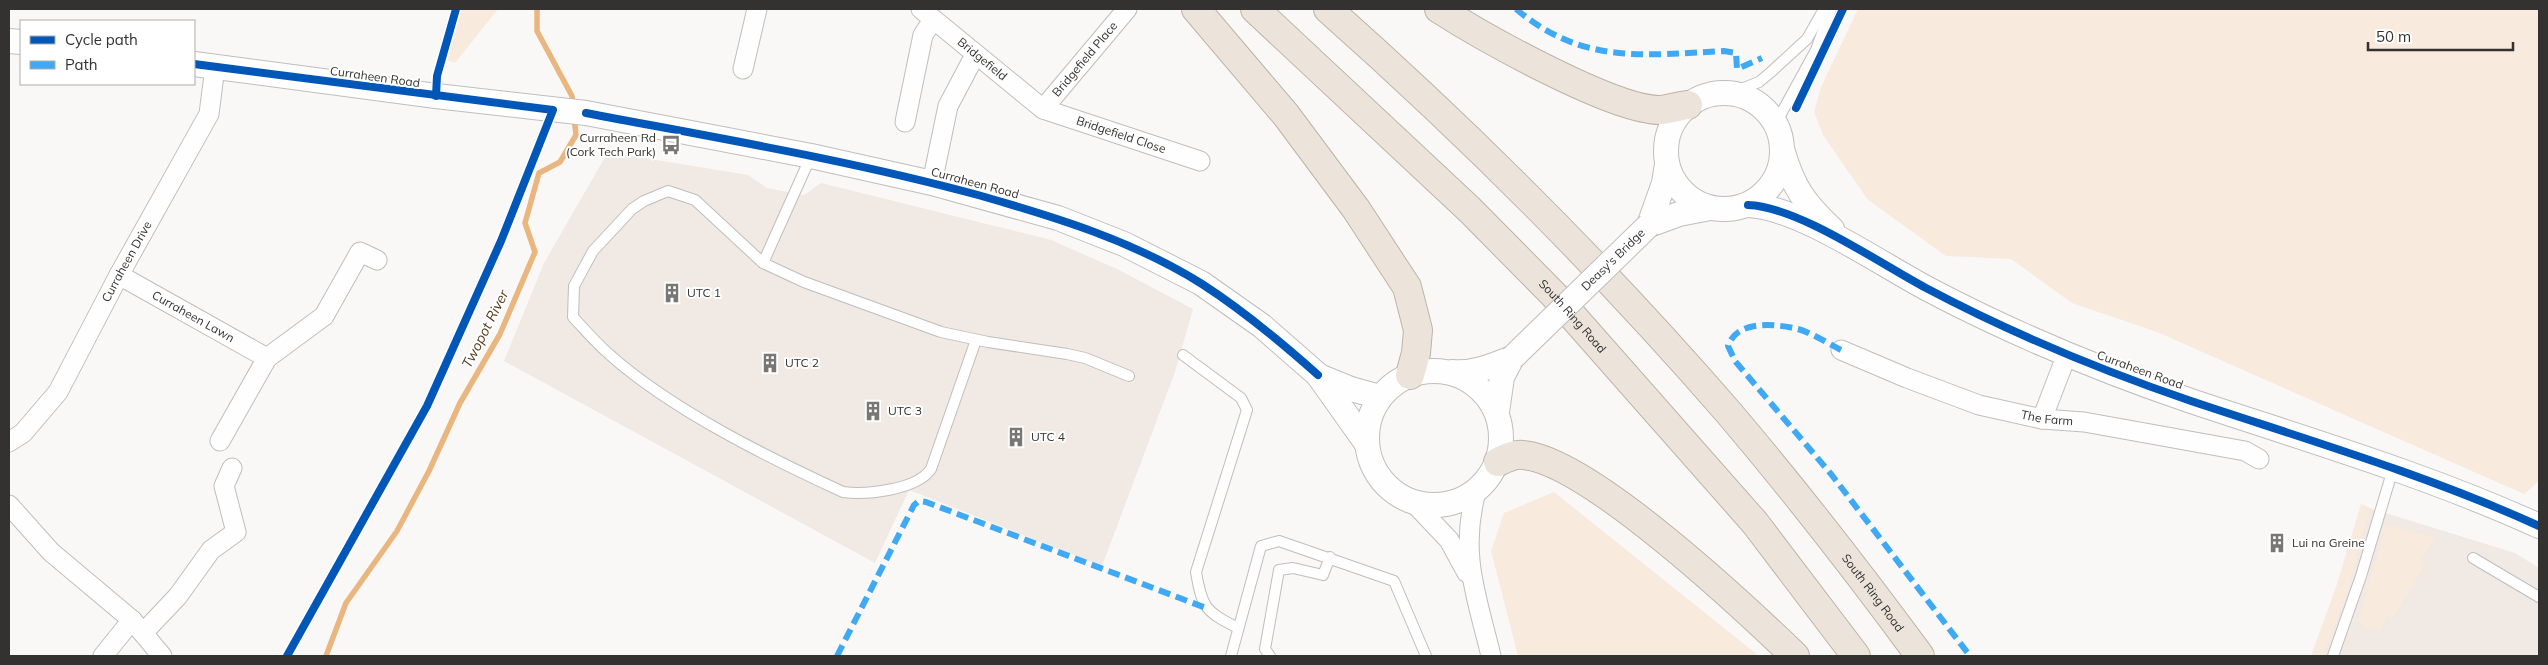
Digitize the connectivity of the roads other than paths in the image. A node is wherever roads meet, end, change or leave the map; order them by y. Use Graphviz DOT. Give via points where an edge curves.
graph roads {
  1 [pos="757,9"];
  2 [pos="1127,9"];
  3 [pos="1196,9"];
  4 [pos="1255,9"];
  5 [pos="1328,9"];
  6 [pos="1439,9"];
  7 [pos="1824,9"];
  8 [pos="1831,9"];
  9 [pos="927,14"];
  10 [pos="975,55"];
  11 [pos="204,65"];
  12 [pos="743,69"];
  13 [pos="1731,93"];
  14 [pos="1688,105"];
  15 [pos="1043,109"];
  16 [pos="905,122"];
  17 [pos="1776,123"];
  18 [pos="1783,152"];
  19 [pos="811,156"];
  20 [pos="1200,162"];
  21 [pos="1667,164"];
  22 [pos="932,183"];
  23 [pos="1748,205"];
  24 [pos="1710,208"];
  25 [pos="1649,225"];
  26 [pos="1846,242"];
  27 [pos="378,260"];
  28 [pos="763,263"];
  29 [pos="119,275"];
  30 [pos="976,340"];
  31 [pos="1841,350"];
  32 [pos="2067,354"];
  33 [pos="1183,355"];
  34 [pos="267,358"];
  35 [pos="1512,358"];
  36 [pos="1450,372"];
  37 [pos="1318,375"];
  38 [pos="1410,375"];
  39 [pos="1129,376"];
  40 [pos="1380,397"];
  41 [pos="1497,412"];
  42 [pos="2042,419"];
  43 [pos="220,441"];
  44 [pos="9,442"];
  45 [pos="1367,444"];
  46 [pos="2259,459"];
  47 [pos="1498,462"];
  48 [pos="232,468"];
  49 [pos="2393,469"];
  50 [pos="1476,492"];
  51 [pos="1413,502"];
  52 [pos="9,506"];
  53 [pos="2539,526"];
  54 [pos="1330,557"];
  55 [pos="2473,558"];
  56 [pos="1471,581"];
  57 [pos="2539,597"];
  58 [pos="137,626"];
  59 [pos="1238,628"];
  60 [pos="103,656"];
  61 [pos="162,656"];
  62 [pos="1232,656"];
  63 [pos="1270,656"];
  64 [pos="1426,656"];
  65 [pos="1491,656"];
  66 [pos="1794,656"];
  67 [pos="1856,656"];
  68 [pos="1920,656"];
  69 [pos="2333,656"];
  1 -- 12 [label="street"];
  2 -- 15 [label="street, Bridgefield Place"];
  3 -- 38 [label="highway" via="1292,122 1356,209 1407,287 1418,330"];
  4 -- 67 [label="highway, South Ring Road" via="1470,210 1554,295 1754,523"];
  5 -- 68 [label="highway, South Ring Road" via="1504,175 1661,338 1793,490"];
  6 -- 14 [label="highway" via="1558,74 1618,100 1660,110"];
  7 -- 13 [label="lane" via="1807,39 1759,82"];
  8 -- 17 [label="lane" via="1816,50"];
  9 -- 10 [label="street, Bridgefield"];
  9 -- 16 [label="street"];
  10 -- 15 [label="street, Bridgefield"];
  10 -- 22 [label="street" via="948,106"];
  11 -- 19 [label="street, Curraheen Road" via="586,113"];
  11 -- 29 [label="street, Curraheen Drive" via="209,114"];
  13 -- 14 [label="street, Curraheen Road" via="1701,97"];
  13 -- 17 [label="street, Curraheen Road" via="1749,98 1765,108"];
  14 -- 21 [label="street, Curraheen Road" via="1676,117 1669,131"];
  15 -- 20 [label="street, Bridgefield Close"];
  17 -- 18 [label="street, Curraheen Road" via="1782,137"];
  18 -- 23 [label="street, Curraheen Road" via="1781,168 1773,184"];
  18 -- 26 [label="street, Curraheen Road" via="1790,177 1801,196"];
  19 -- 22 [label="street, Curraheen Road"];
  19 -- 28 [label="lane"];
  21 -- 24 [label="street, Curraheen Road" via="1672,179 1682,192"];
  21 -- 25 [label="street, Curraheen Road"];
  22 -- 37 [label="street, Curraheen Road" via="1058,218 1149,256 1201,283 1262,326"];
  23 -- 24 [label="street, Curraheen Road" via="1729,210"];
  23 -- 26 [label="street, Curraheen Road" via="1770,208"];
  24 -- 25 [label="street, Curraheen Road" via="1679,214"];
  25 -- 35 [label="street, Deasy's Bridge, bridge"];
  26 -- 32 [label="street, Curraheen Road" via="1934,292"];
  27 -- 34 [label="street" via="360,252 324,316"];
  28 -- 30 [label="lane" via="855,302 941,332"];
  28 -- 30 [label="lane" via="695,200 668,192 632,209 594,251 574,286 573,317 610,355 683,406 804,474 842,492 856,494 887,490 926,477"];
  29 -- 34 [label="street, Curraheen Lawn"];
  29 -- 44 [label="street, Curraheen Drive" via="58,392 23,433"];
  30 -- 39 [label="lane" via="1067,354"];
  31 -- 42 [label="street, The Farm" via="1980,405"];
  32 -- 42 [label="street"];
  32 -- 49 [label="street, Curraheen Road"];
  33 -- 59 [label="lane" via="1241,398 1247,410 1196,572 1206,608"];
  34 -- 43 [label="street"];
  35 -- 36 [label="street, Curraheen Road" via="1463,374"];
  35 -- 41 [label="street, Curraheen Road" via="1502,377"];
  36 -- 38 [label="street, Curraheen Road"];
  36 -- 41 [label="street, Curraheen Road" via="1470,380"];
  37 -- 40 [label="street, Curraheen Road"];
  37 -- 45 [label="street, Curraheen Road"];
  38 -- 40 [label="street, Curraheen Road"];
  40 -- 45 [label="street, Curraheen Road" via="1367,428"];
  41 -- 47 [label="street, Curraheen Road" via="1502,446"];
  42 -- 46 [label="street, The Farm" via="2084,422 2245,451"];
  45 -- 51 [label="street, Curraheen Road" via="1370,460 1386,486"];
  47 -- 50 [label="street, Curraheen Road"];
  47 -- 66 [label="highway" via="1510,456 1523,455 1574,474 1655,534"];
  48 -- 58 [label="street" via="224,486 236,532 211,550 178,596"];
  49 -- 53 [label="street, Curraheen Road"];
  49 -- 69 [label="lane"];
  50 -- 51 [label="street, Curraheen Road" via="1450,504 1435,506"];
  50 -- 56 [label="street" via="1468,537"];
  51 -- 56 [label="street" via="1449,540"];
  52 -- 58 [label="street" via="51,552"];
  54 -- 59 [label="lane" via="1279,541 1262,546"];
  54 -- 63 [label="lane" via="1323,575 1293,568 1279,570 1265,650"];
  54 -- 64 [label="lane" via="1394,580"];
  55 -- 57 [label="lane"];
  56 -- 65 [label="street"];
  58 -- 60 [label="street"];
  58 -- 61 [label="street"];
  59 -- 62 [label="lane"];
}
